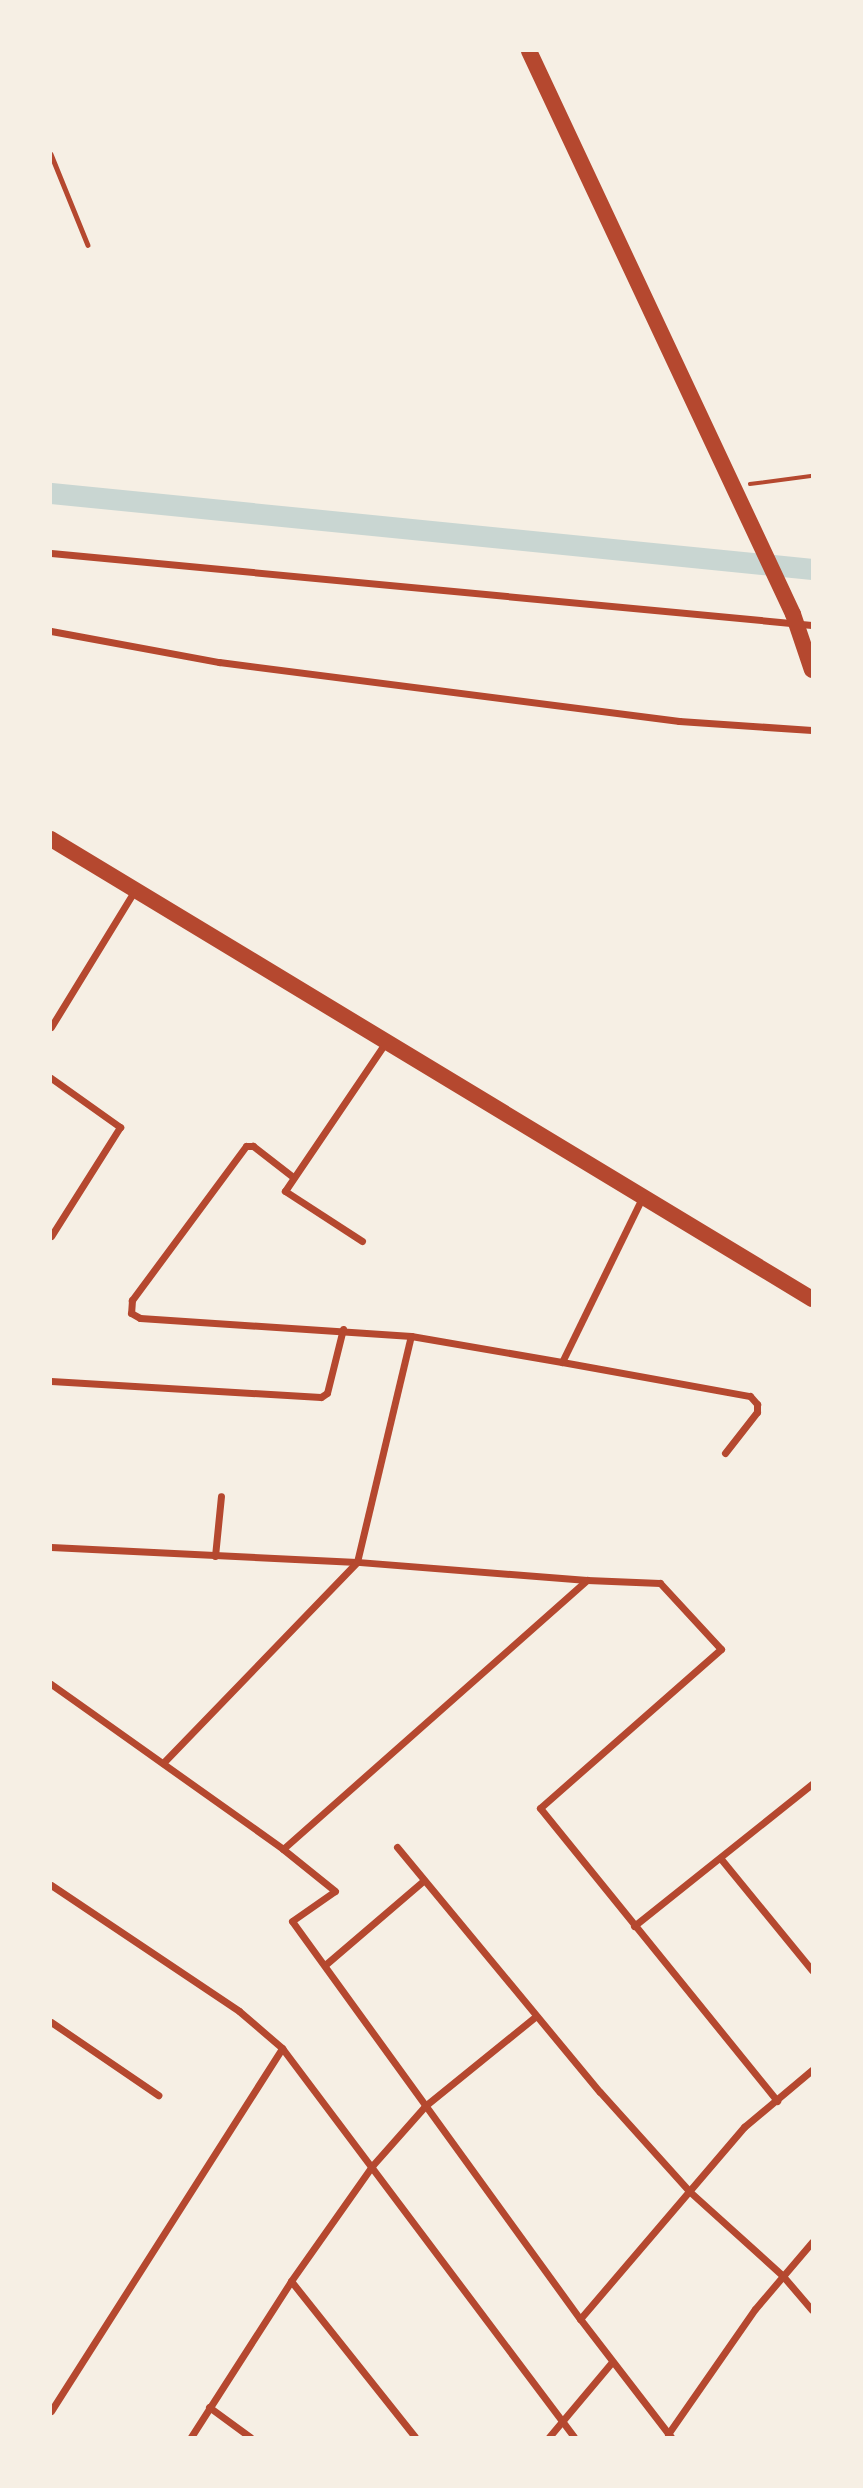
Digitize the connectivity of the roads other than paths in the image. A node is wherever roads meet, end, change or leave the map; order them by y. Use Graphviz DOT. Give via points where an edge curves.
graph roads {
  1 [pos="529,51"];
  2 [pos="51,154"];
  3 [pos="88,245"];
  4 [pos="51,553"];
  5 [pos="801,621"];
  6 [pos="51,631"];
  7 [pos="812,670"];
  8 [pos="812,730"];
  9 [pos="51,839"];
  10 [pos="135,890"];
  11 [pos="51,1027"];
  12 [pos="386,1041"];
  13 [pos="51,1078"];
  14 [pos="293,1177"];
  15 [pos="643,1195"];
  16 [pos="51,1236"];
  17 [pos="362,1241"];
  18 [pos="812,1299"];
  19 [pos="343,1329"];
  20 [pos="411,1336"];
  21 [pos="562,1362"];
  22 [pos="51,1381"];
  23 [pos="725,1453"];
  24 [pos="221,1496"];
  25 [pos="51,1547"];
  26 [pos="215,1556"];
  27 [pos="357,1563"];
  28 [pos="587,1580"];
  29 [pos="51,1684"];
  30 [pos="163,1763"];
  31 [pos="812,1784"];
  32 [pos="397,1847"];
  33 [pos="283,1849"];
  34 [pos="721,1859"];
  35 [pos="424,1881"];
  36 [pos="51,1885"];
  37 [pos="634,1926"];
  38 [pos="325,1965"];
  39 [pos="812,1970"];
  40 [pos="534,2018"];
  41 [pos="51,2022"];
  42 [pos="282,2048"];
  43 [pos="812,2070"];
  44 [pos="158,2095"];
  45 [pos="777,2101"];
  46 [pos="425,2106"];
  47 [pos="372,2166"];
  48 [pos="689,2191"];
  49 [pos="812,2242"];
  50 [pos="782,2275"];
  51 [pos="291,2281"];
  52 [pos="812,2310"];
  53 [pos="580,2319"];
  54 [pos="611,2363"];
  55 [pos="209,2407"];
  56 [pos="51,2411"];
  57 [pos="563,2421"];
  58 [pos="669,2435"];
  59 [pos="191,2437"];
  60 [pos="250,2437"];
  61 [pos="415,2437"];
  62 [pos="549,2437"];
  63 [pos="574,2437"];
  1 -- 5 [label="highway"];
  2 -- 3 [label="lane"];
  4 -- 5 [label="street"];
  5 -- 7 [label="highway"];
  6 -- 8 [label="street" via="219,662 679,721"];
  9 -- 10 [label="highway"];
  10 -- 11 [label="street"];
  10 -- 12 [label="highway"];
  12 -- 14 [label="street"];
  12 -- 15 [label="highway"];
  13 -- 16 [label="street" via="120,1127"];
  14 -- 17 [label="street" via="286,1194"];
  14 -- 19 [label="street" via="248,1144 129,1309 140,1318"];
  15 -- 18 [label="highway"];
  15 -- 21 [label="street"];
  19 -- 20 [label="street"];
  19 -- 22 [label="street" via="327,1392 321,1397"];
  20 -- 21 [label="street"];
  20 -- 27 [label="street"];
  21 -- 23 [label="street" via="750,1396 757,1412"];
  24 -- 26 [label="street"];
  25 -- 26 [label="street"];
  26 -- 27 [label="street"];
  27 -- 28 [label="street"];
  27 -- 30 [label="street"];
  28 -- 33 [label="street"];
  28 -- 37 [label="street" via="660,1583 721,1649 540,1808"];
  29 -- 30 [label="street"];
  30 -- 33 [label="street"];
  31 -- 34 [label="street"];
  32 -- 35 [label="street"];
  33 -- 38 [label="street" via="335,1891 292,1921"];
  34 -- 37 [label="street"];
  34 -- 39 [label="street"];
  35 -- 38 [label="street"];
  35 -- 40 [label="street"];
  36 -- 42 [label="street" via="239,2011"];
  37 -- 45 [label="street"];
  38 -- 46 [label="street"];
  40 -- 46 [label="street"];
  40 -- 48 [label="street"];
  41 -- 44 [label="street"];
  42 -- 47 [label="street"];
  42 -- 56 [label="street"];
  43 -- 45 [label="street"];
  45 -- 48 [label="street" via="744,2127"];
  46 -- 47 [label="street"];
  46 -- 53 [label="street"];
  47 -- 51 [label="street"];
  47 -- 57 [label="street"];
  48 -- 50 [label="street"];
  48 -- 53 [label="street"];
  49 -- 50 [label="street"];
  50 -- 52 [label="street"];
  50 -- 58 [label="street"];
  51 -- 55 [label="street"];
  51 -- 61 [label="street"];
  53 -- 54 [label="street"];
  54 -- 57 [label="street"];
  54 -- 58 [label="street"];
  55 -- 59 [label="street"];
  55 -- 60 [label="street"];
  57 -- 62 [label="street"];
  57 -- 63 [label="street"];
}
